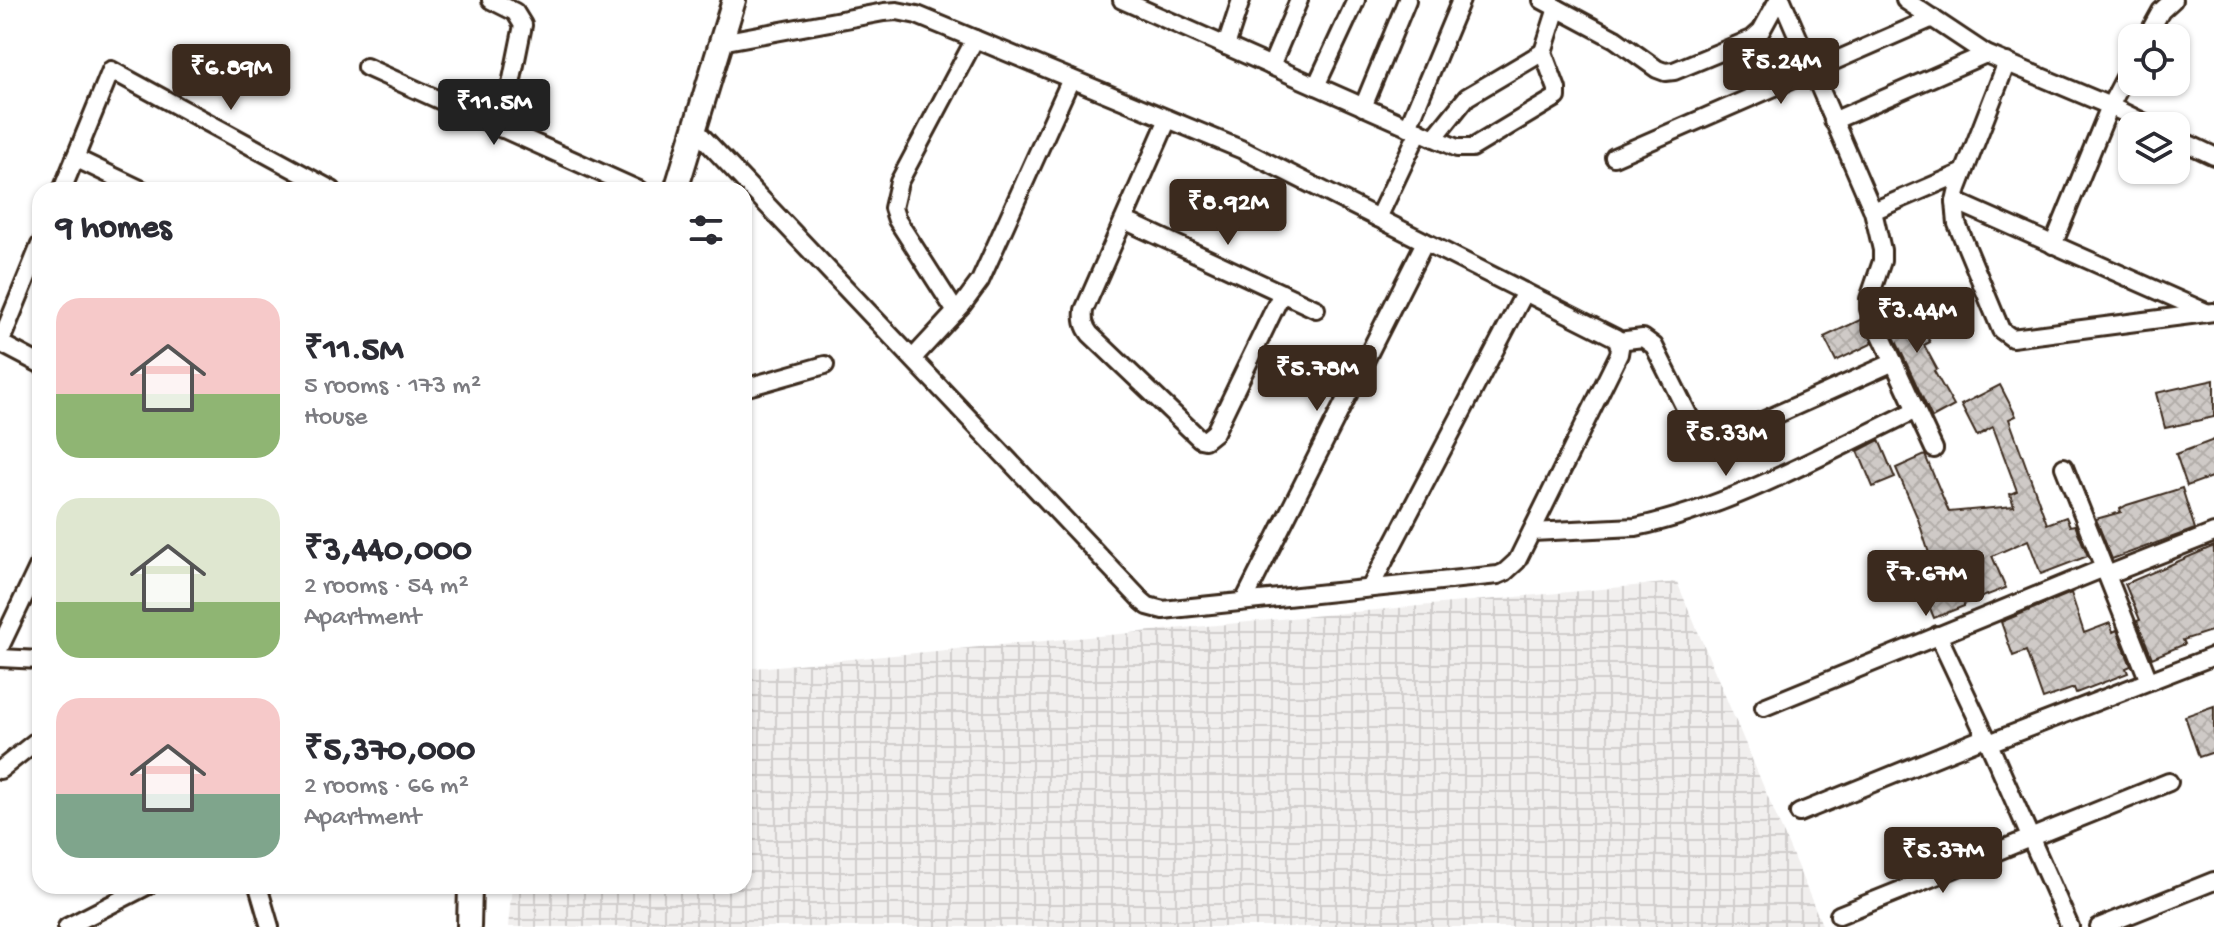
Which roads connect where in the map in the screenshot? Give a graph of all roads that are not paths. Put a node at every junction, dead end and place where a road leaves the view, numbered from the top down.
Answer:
1 (491, 0) edge
2 (1122, 0) edge
3 (1241, 0) edge
4 (1299, 0) edge
5 (1356, 0) edge
6 (1407, 0) edge
7 (1461, 0) edge
8 (1780, 0) edge
9 (1905, 0) edge
10 (2173, 0) edge
11 (729, 2) edge
12 (1549, 4) edge
13 (1933, 18) junction
14 (2154, 24) edge
15 (975, 39) junction
16 (721, 42) junction
17 (1226, 46) junction
18 (1543, 52) junction
19 (1986, 54) junction
20 (2007, 62) junction
21 (1271, 66) junction
22 (366, 67) dead end
23 (1813, 70) junction
24 (1071, 79) junction
25 (1316, 86) junction
26 (2118, 91) edge
27 (2110, 106) junction
28 (1363, 107) junction
29 (2122, 112) edge
30 (1168, 119) junction
31 (1833, 121) junction
32 (502, 129) junction
33 (695, 129) junction
34 (1420, 132) junction
35 (2190, 145) edge
36 (2214, 156) edge
37 (1614, 157) dead end
38 (75, 158) junction
39 (1964, 172) junction
40 (65, 182) edge
41 (125, 182) edge
42 (306, 182) edge
43 (621, 182) edge
44 (678, 182) edge
45 (745, 182) edge
46 (752, 189) edge
47 (1955, 201) junction
48 (1873, 211) junction
49 (1378, 218) junction
50 (1124, 220) junction
51 (1425, 242) junction
52 (2053, 245) junction
53 (32, 267) edge
54 (1525, 292) junction
55 (1282, 293) junction
56 (1316, 309) dead end
57 (956, 312) junction
58 (2211, 313) edge
59 (1618, 341) junction
60 (0, 343) edge
61 (913, 358) junction
62 (32, 360) edge
63 (1894, 362) junction
64 (825, 365) dead end
65 (752, 386) edge
66 (1916, 410) junction
67 (1934, 449) dead end
68 (2064, 467) dead end
69 (1532, 532) junction
70 (2214, 533) edge
71 (2105, 572) junction
72 (32, 580) edge
73 (1370, 588) junction
74 (1244, 601) junction
75 (1938, 635) junction
76 (0, 647) edge
77 (2214, 656) edge
78 (0, 658) edge
79 (32, 660) edge
80 (2149, 681) junction
81 (1764, 707) dead end
82 (1988, 740) junction
83 (32, 744) edge
84 (0, 770) edge
85 (2169, 782) dead end
86 (1799, 813) dead end
87 (2031, 839) junction
88 (2214, 881) edge
89 (131, 894) edge
90 (260, 894) edge
91 (470, 894) edge
92 (1839, 915) dead end
93 (67, 927) edge
94 (270, 927) edge
95 (469, 927) edge
96 (2070, 927) edge
97 (2099, 927) edge

1 - 32 street
2 - 17 street
3 - 17 street
4 - 21 street
5 - 25 street
6 - 28 street
7 - 34 street
8 - 12 street
8 - 23 street
9 - 13 street
10 - 14 street
11 - 16 street
12 - 18 street
13 - 19 street
13 - 23 street
15 - 16 street
15 - 24 street
15 - 57 street
16 - 33 street
17 - 21 street
18 - 34 street
18 - 34 street
19 - 20 street
19 - 31 street
20 - 27 street
20 - 39 street
21 - 25 street
22 - 32 street
23 - 31 street
23 - 37 street
24 - 30 street
24 - 57 street
25 - 28 street
26 - 27 street
27 - 29 street
27 - 52 street
28 - 34 street
30 - 49 street
30 - 50 street
31 - 48 street
32 - 43 street
33 - 44 street
33 - 45 street
34 - 49 street
35 - 36 street
38 - 40 street
38 - 41 street
38 - 42 street
39 - 47 street
39 - 48 street
46 - 61 street
47 - 52 street
47 - 58 street
48 - 63 street
49 - 51 street
50 - 55 street
50 - 55 street
51 - 54 street
51 - 74 street
52 - 58 street
53 - 60 street
54 - 59 street
54 - 73 street
55 - 56 street
57 - 61 street
59 - 63 street
59 - 69 street
60 - 62 street
61 - 74 street
63 - 66 street
64 - 65 street
66 - 67 street
66 - 69 street
68 - 71 street
69 - 73 street
70 - 71 street
71 - 75 street
71 - 80 street
72 - 76 street
73 - 74 street
75 - 81 street
75 - 82 street
77 - 80 street
78 - 79 street
80 - 82 street
82 - 86 street
82 - 87 street
83 - 84 street
85 - 87 street
87 - 92 street
87 - 96 street
88 - 97 street
89 - 93 street
90 - 94 street
91 - 95 street

